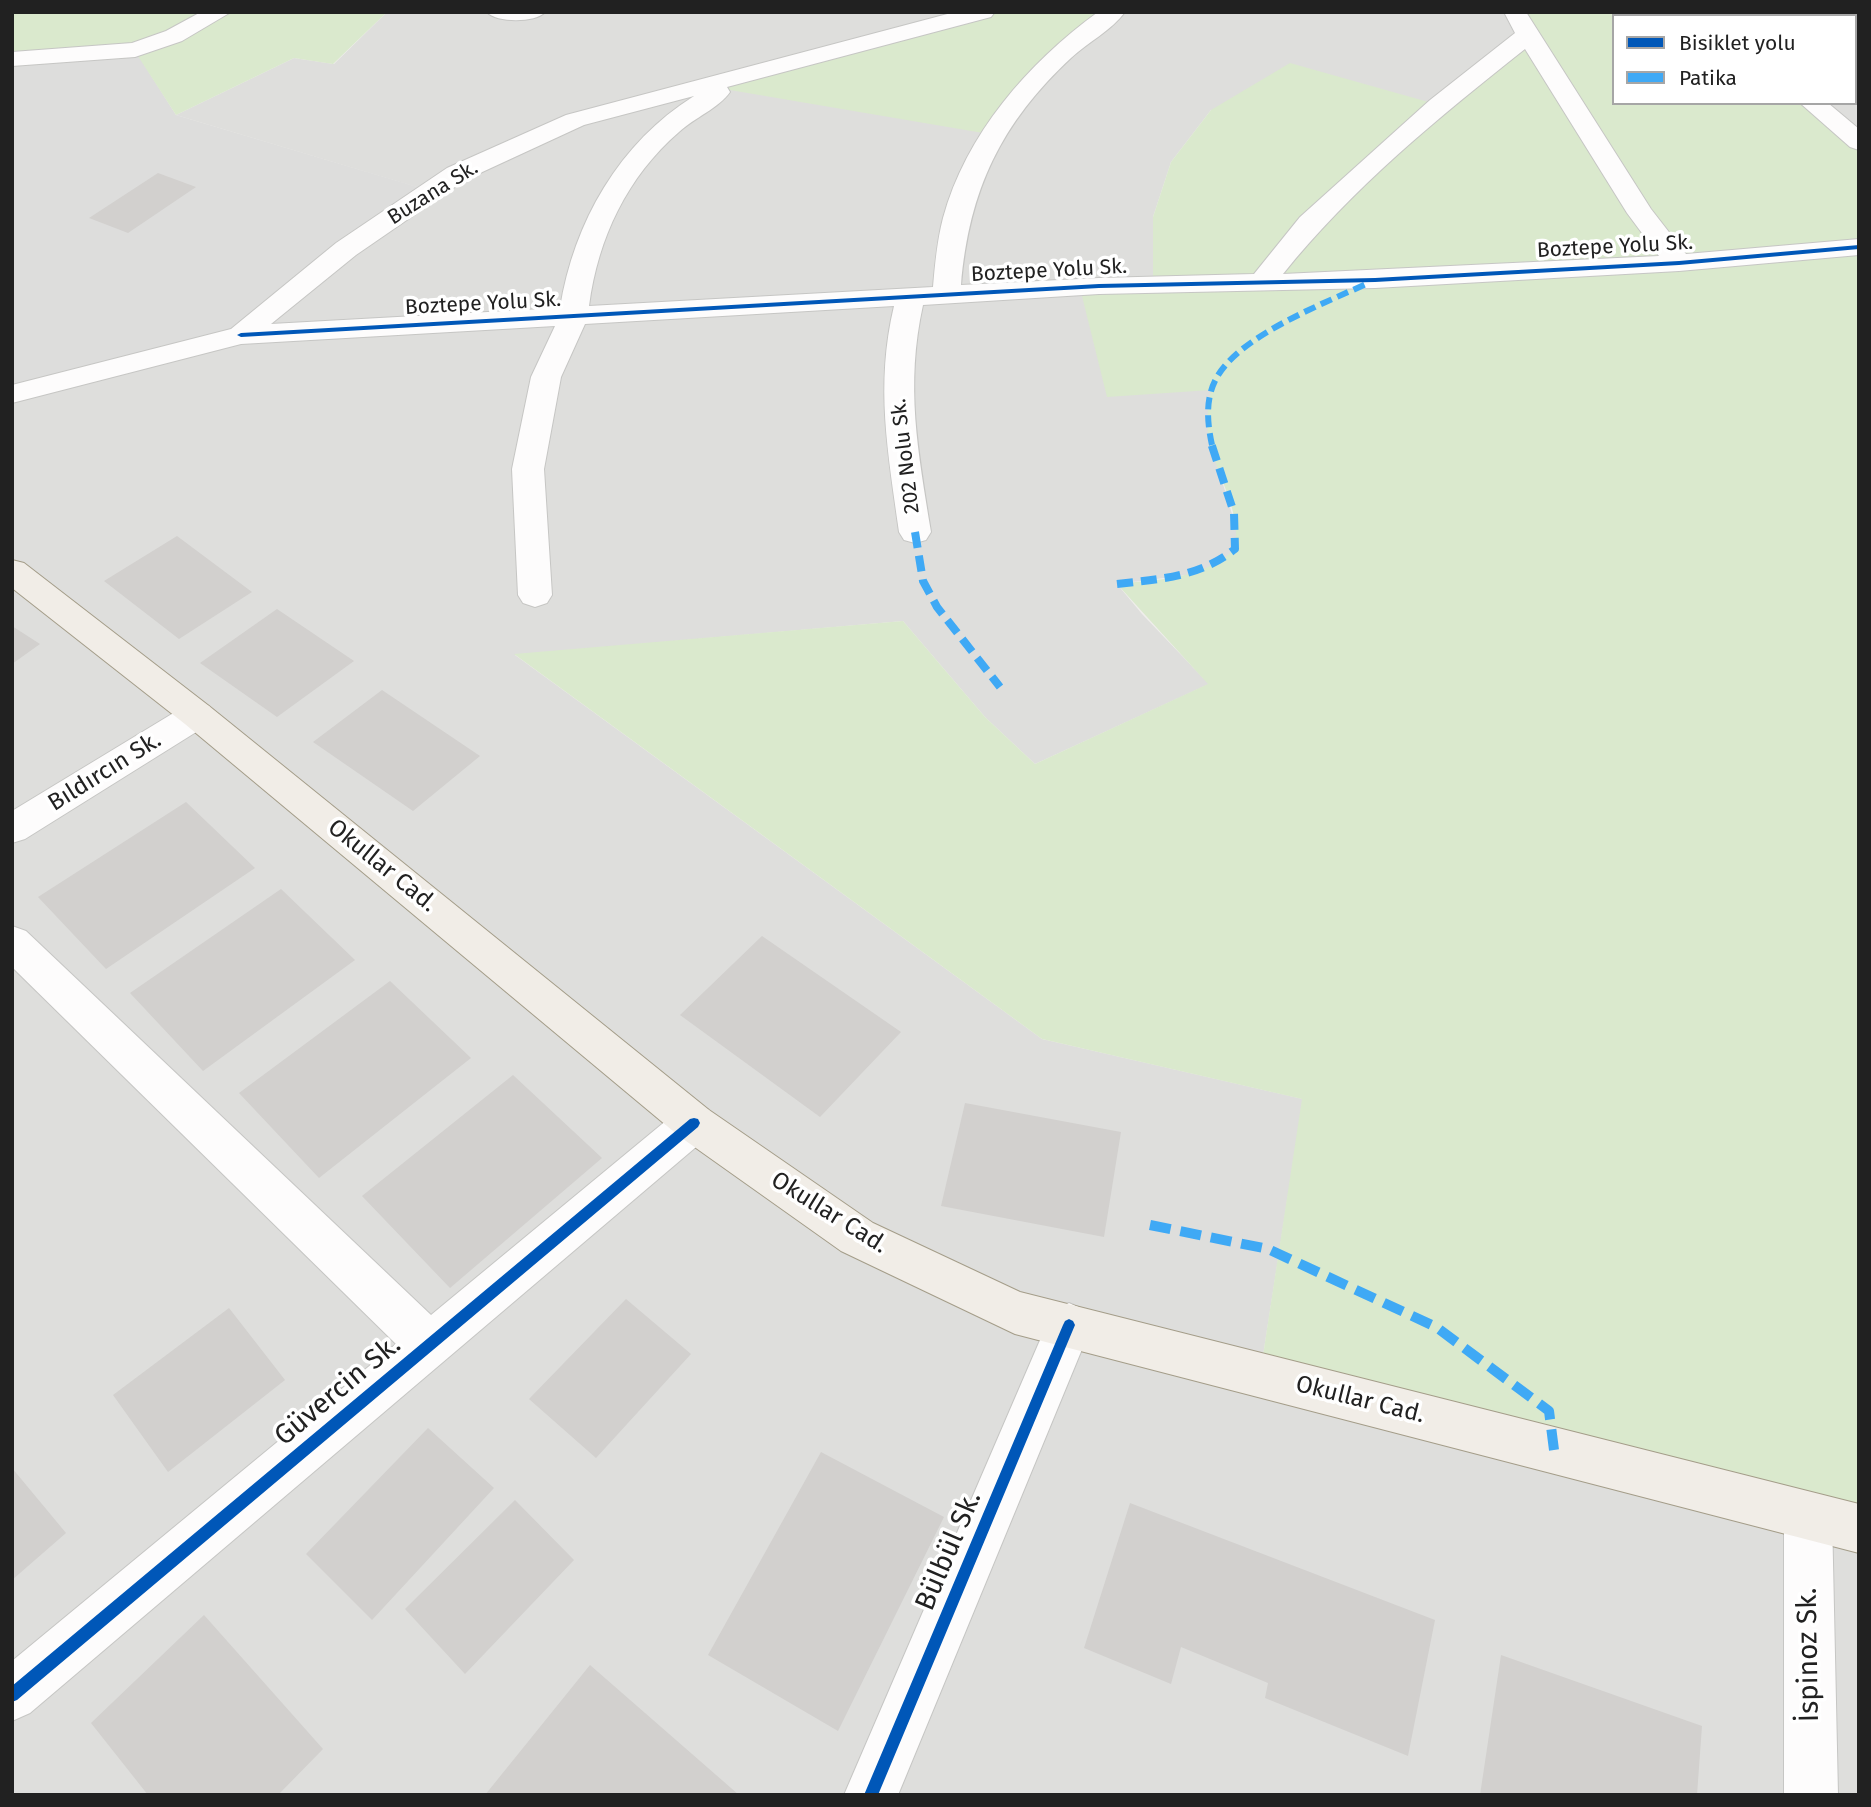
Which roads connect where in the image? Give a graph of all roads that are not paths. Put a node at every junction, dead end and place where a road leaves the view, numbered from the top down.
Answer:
1 (219, 12) edge
2 (499, 12) edge
3 (533, 12) edge
4 (983, 12) edge
5 (1113, 12) edge
6 (1514, 12) edge
7 (855, 21) dead end
8 (1527, 35) junction
9 (819, 54) junction
10 (12, 59) edge
11 (749, 73) junction
12 (1814, 105) edge
13 (1859, 142) edge
14 (1859, 247) edge
15 (1679, 263) junction
16 (1262, 282) junction
17 (946, 296) junction
18 (911, 298) junction
19 (573, 318) junction
20 (241, 335) junction
21 (12, 394) edge
22 (915, 532) dead end
23 (12, 571) edge
24 (535, 595) dead end
25 (197, 715) junction
26 (12, 829) edge
27 (12, 942) edge
28 (694, 1123) junction
29 (1069, 1325) junction
30 (429, 1345) junction
31 (1808, 1516) junction
32 (1859, 1529) edge
33 (12, 1695) edge
34 (871, 1795) edge
35 (1811, 1795) edge

1 - 10 street
2 - 3 street
4 - 9 street
5 - 17 street
6 - 8 street
7 - 9 street, Buzana Sk.
8 - 15 street
8 - 16 street
9 - 11 street, Buzana Sk.
11 - 19 street
11 - 20 street, Buzana Sk.
12 - 13 street
14 - 15 street, Boztepe Yolu Sk.
15 - 16 street, Boztepe Yolu Sk.
16 - 17 street, Boztepe Yolu Sk.
17 - 18 street, Boztepe Yolu Sk.
18 - 19 street, Boztepe Yolu Sk.
18 - 22 street, 202 Nolu Sk.
19 - 20 street, Boztepe Yolu Sk.
19 - 24 street
20 - 21 street, Buzana Sk.
23 - 25 main road, Okullar Cad.
25 - 26 street, Bıldırcın Sk.
25 - 28 main road, Okullar Cad.
27 - 30 street
28 - 29 main road, Okullar Cad.
28 - 30 street, Güvercin Sk.
29 - 31 main road, Okullar Cad.
29 - 34 street, Bülbül Sk.
30 - 33 street, Güvercin Sk.
31 - 32 main road, Okullar Cad.
31 - 35 street, İspinoz Sk.

